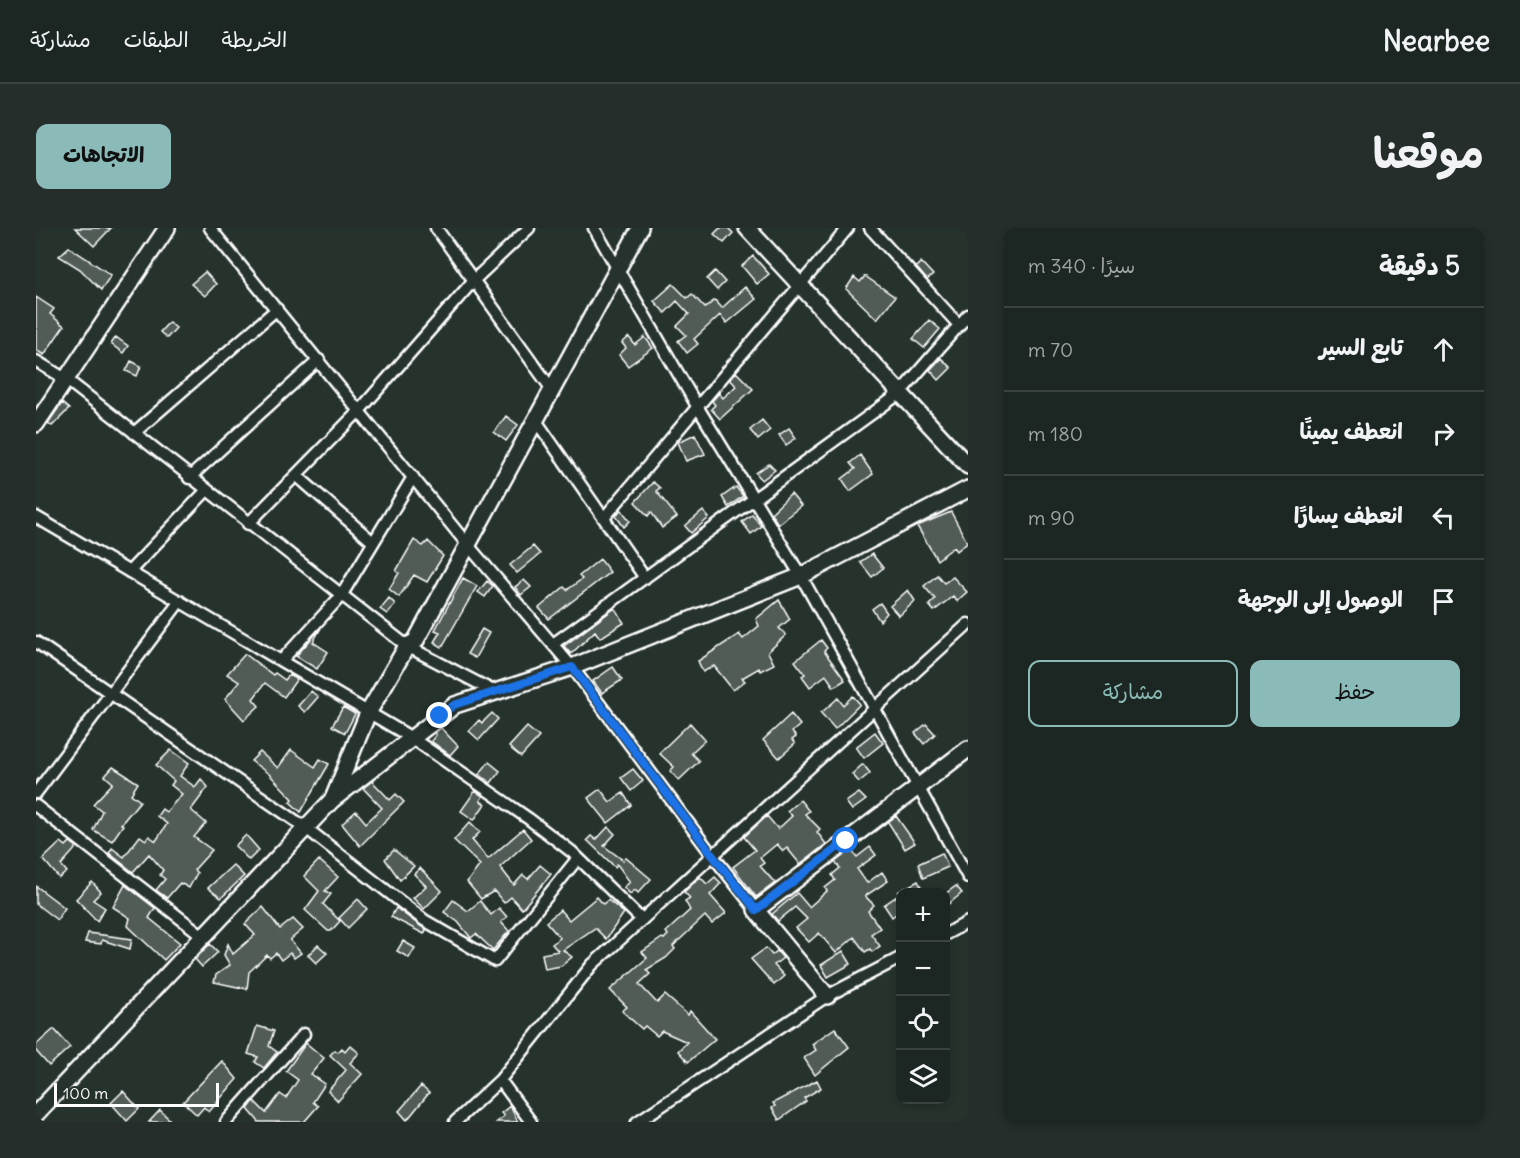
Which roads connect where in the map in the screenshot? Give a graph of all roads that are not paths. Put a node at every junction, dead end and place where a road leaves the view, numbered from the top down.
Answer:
1 (167, 228) edge
2 (210, 228) edge
3 (436, 228) edge
4 (529, 228) edge
5 (594, 228) edge
6 (640, 228) edge
7 (747, 228) edge
8 (848, 228) edge
9 (870, 228) edge
10 (618, 270) junction
11 (474, 280) junction
12 (800, 285) junction
13 (277, 309) junction
14 (968, 315) edge
15 (958, 325) junction
16 (319, 360) junction
17 (36, 361) edge
18 (67, 380) junction
19 (553, 391) junction
20 (898, 394) junction
21 (697, 406) junction
22 (360, 410) junction
23 (537, 422) junction
24 (36, 424) edge
25 (134, 433) junction
26 (968, 466) edge
27 (296, 475) junction
28 (413, 477) junction
29 (189, 478) junction
30 (968, 489) edge
31 (206, 491) junction
32 (754, 500) junction
33 (36, 517) edge
34 (604, 518) junction
35 (248, 524) junction
36 (374, 542) junction
37 (467, 544) junction
38 (129, 572) junction
39 (801, 576) junction
40 (645, 578) junction
41 (341, 596) junction
42 (180, 601) junction
43 (968, 624) edge
44 (36, 642) edge
45 (553, 644) junction
46 (406, 646) junction
47 (281, 660) junction
48 (572, 667) junction
49 (495, 692) junction
50 (111, 694) junction
51 (875, 710) junction
52 (368, 713) junction
53 (411, 738) junction
54 (968, 749) edge
55 (917, 786) junction
56 (36, 793) edge
57 (332, 800) junction
58 (36, 806) edge
59 (306, 828) junction
60 (713, 856) junction
61 (578, 858) junction
62 (968, 877) edge
63 (756, 910) junction
64 (642, 920) junction
65 (968, 922) edge
66 (950, 931) edge
67 (202, 936) junction
68 (896, 960) edge
69 (827, 996) junction
70 (304, 1034) dead end
71 (500, 1080) junction
72 (36, 1114) edge
73 (226, 1122) edge
74 (455, 1122) edge
75 (531, 1122) edge
76 (637, 1122) edge

1 - 18 street
2 - 13 street
3 - 11 street
4 - 11 street
5 - 10 street
6 - 10 street
7 - 12 street
8 - 12 street
9 - 15 street
10 - 19 street
10 - 21 street
11 - 19 street
11 - 22 street
12 - 20 street
12 - 21 street
13 - 16 street
13 - 25 street
14 - 15 street
15 - 20 street
16 - 22 street
16 - 29 street
17 - 18 street
18 - 24 street
18 - 25 street
19 - 23 street
20 - 26 street
20 - 32 street
21 - 32 street
21 - 34 street
22 - 27 street
22 - 28 street
23 - 34 street
23 - 37 street
25 - 29 street
27 - 35 street
27 - 36 street
28 - 36 street
28 - 37 street
29 - 31 street
30 - 39 street
31 - 35 street
31 - 38 street
32 - 39 street
32 - 40 street
33 - 38 street
34 - 40 street
35 - 41 street
36 - 41 street
37 - 45 street
37 - 46 street
38 - 42 street
39 - 48 street
39 - 51 street
40 - 45 street
41 - 46 street
41 - 47 street
42 - 47 street
42 - 50 street
43 - 51 street
44 - 50 street
45 - 48 street
46 - 49 street
46 - 52 street
47 - 52 street
48 - 49 street
48 - 60 street
49 - 53 street
50 - 56 street
50 - 59 street
51 - 55 street
51 - 60 street
52 - 53 street
52 - 57 street
53 - 57 street
53 - 61 street
54 - 55 street
55 - 62 street
55 - 63 street
57 - 59 street
58 - 67 street
59 - 61 street
59 - 67 street
60 - 63 street
60 - 64 street
61 - 64 street
63 - 69 street
64 - 71 street
65 - 66 street
67 - 72 street
68 - 69 street
69 - 76 street
70 - 73 street
71 - 74 street
71 - 75 street

